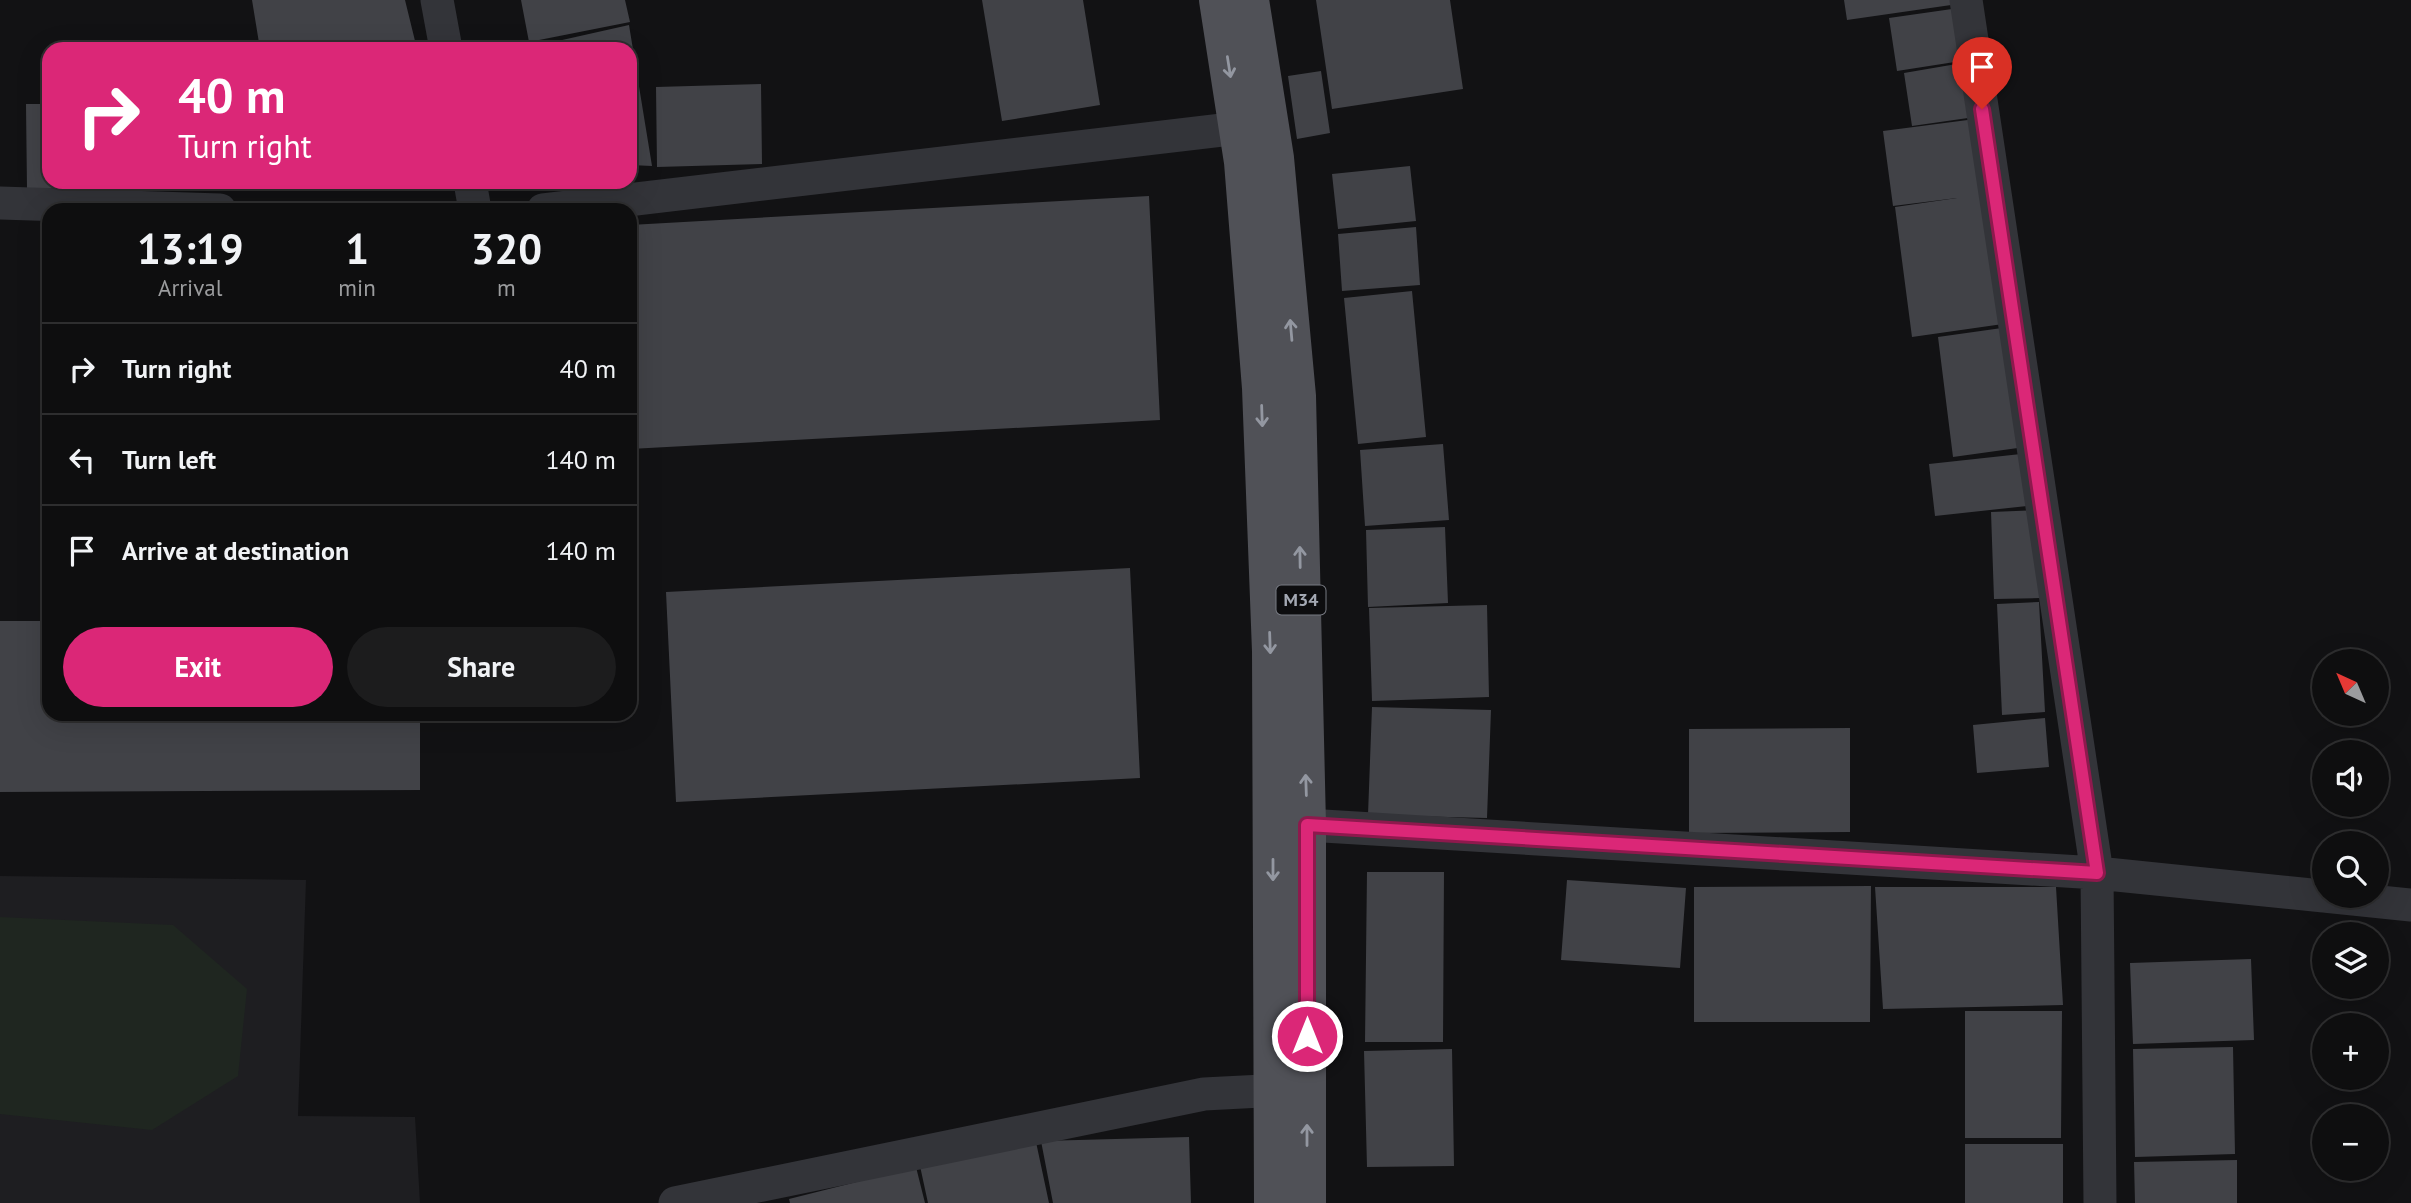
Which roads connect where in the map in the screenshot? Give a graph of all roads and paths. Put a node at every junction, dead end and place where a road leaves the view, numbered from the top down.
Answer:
1 (437, 0) edge
2 (1218, 0) edge
3 (1250, 0) edge
4 (1966, 0) edge
5 (445, 42) edge
6 (1239, 128) junction
7 (0, 203) edge
8 (602, 203) edge
9 (42, 204) edge
10 (1307, 825) junction
11 (2097, 873) junction
12 (2411, 905) edge
13 (1290, 1090) junction
14 (675, 1203) edge
15 (1273, 1203) edge
16 (1307, 1203) edge
17 (2099, 1203) edge

1 - 5 street
2 -> 6 main road, M34
10 -> 3 main road, M34
4 - 11 street
6 - 8 street
6 -> 13 main road, M34
7 - 9 street
10 - 11 street
10 - 13 main road, M34
11 - 12 street
11 - 17 street
13 - 14 street
13 - 15 main road, M34
16 -> 13 main road, M34

